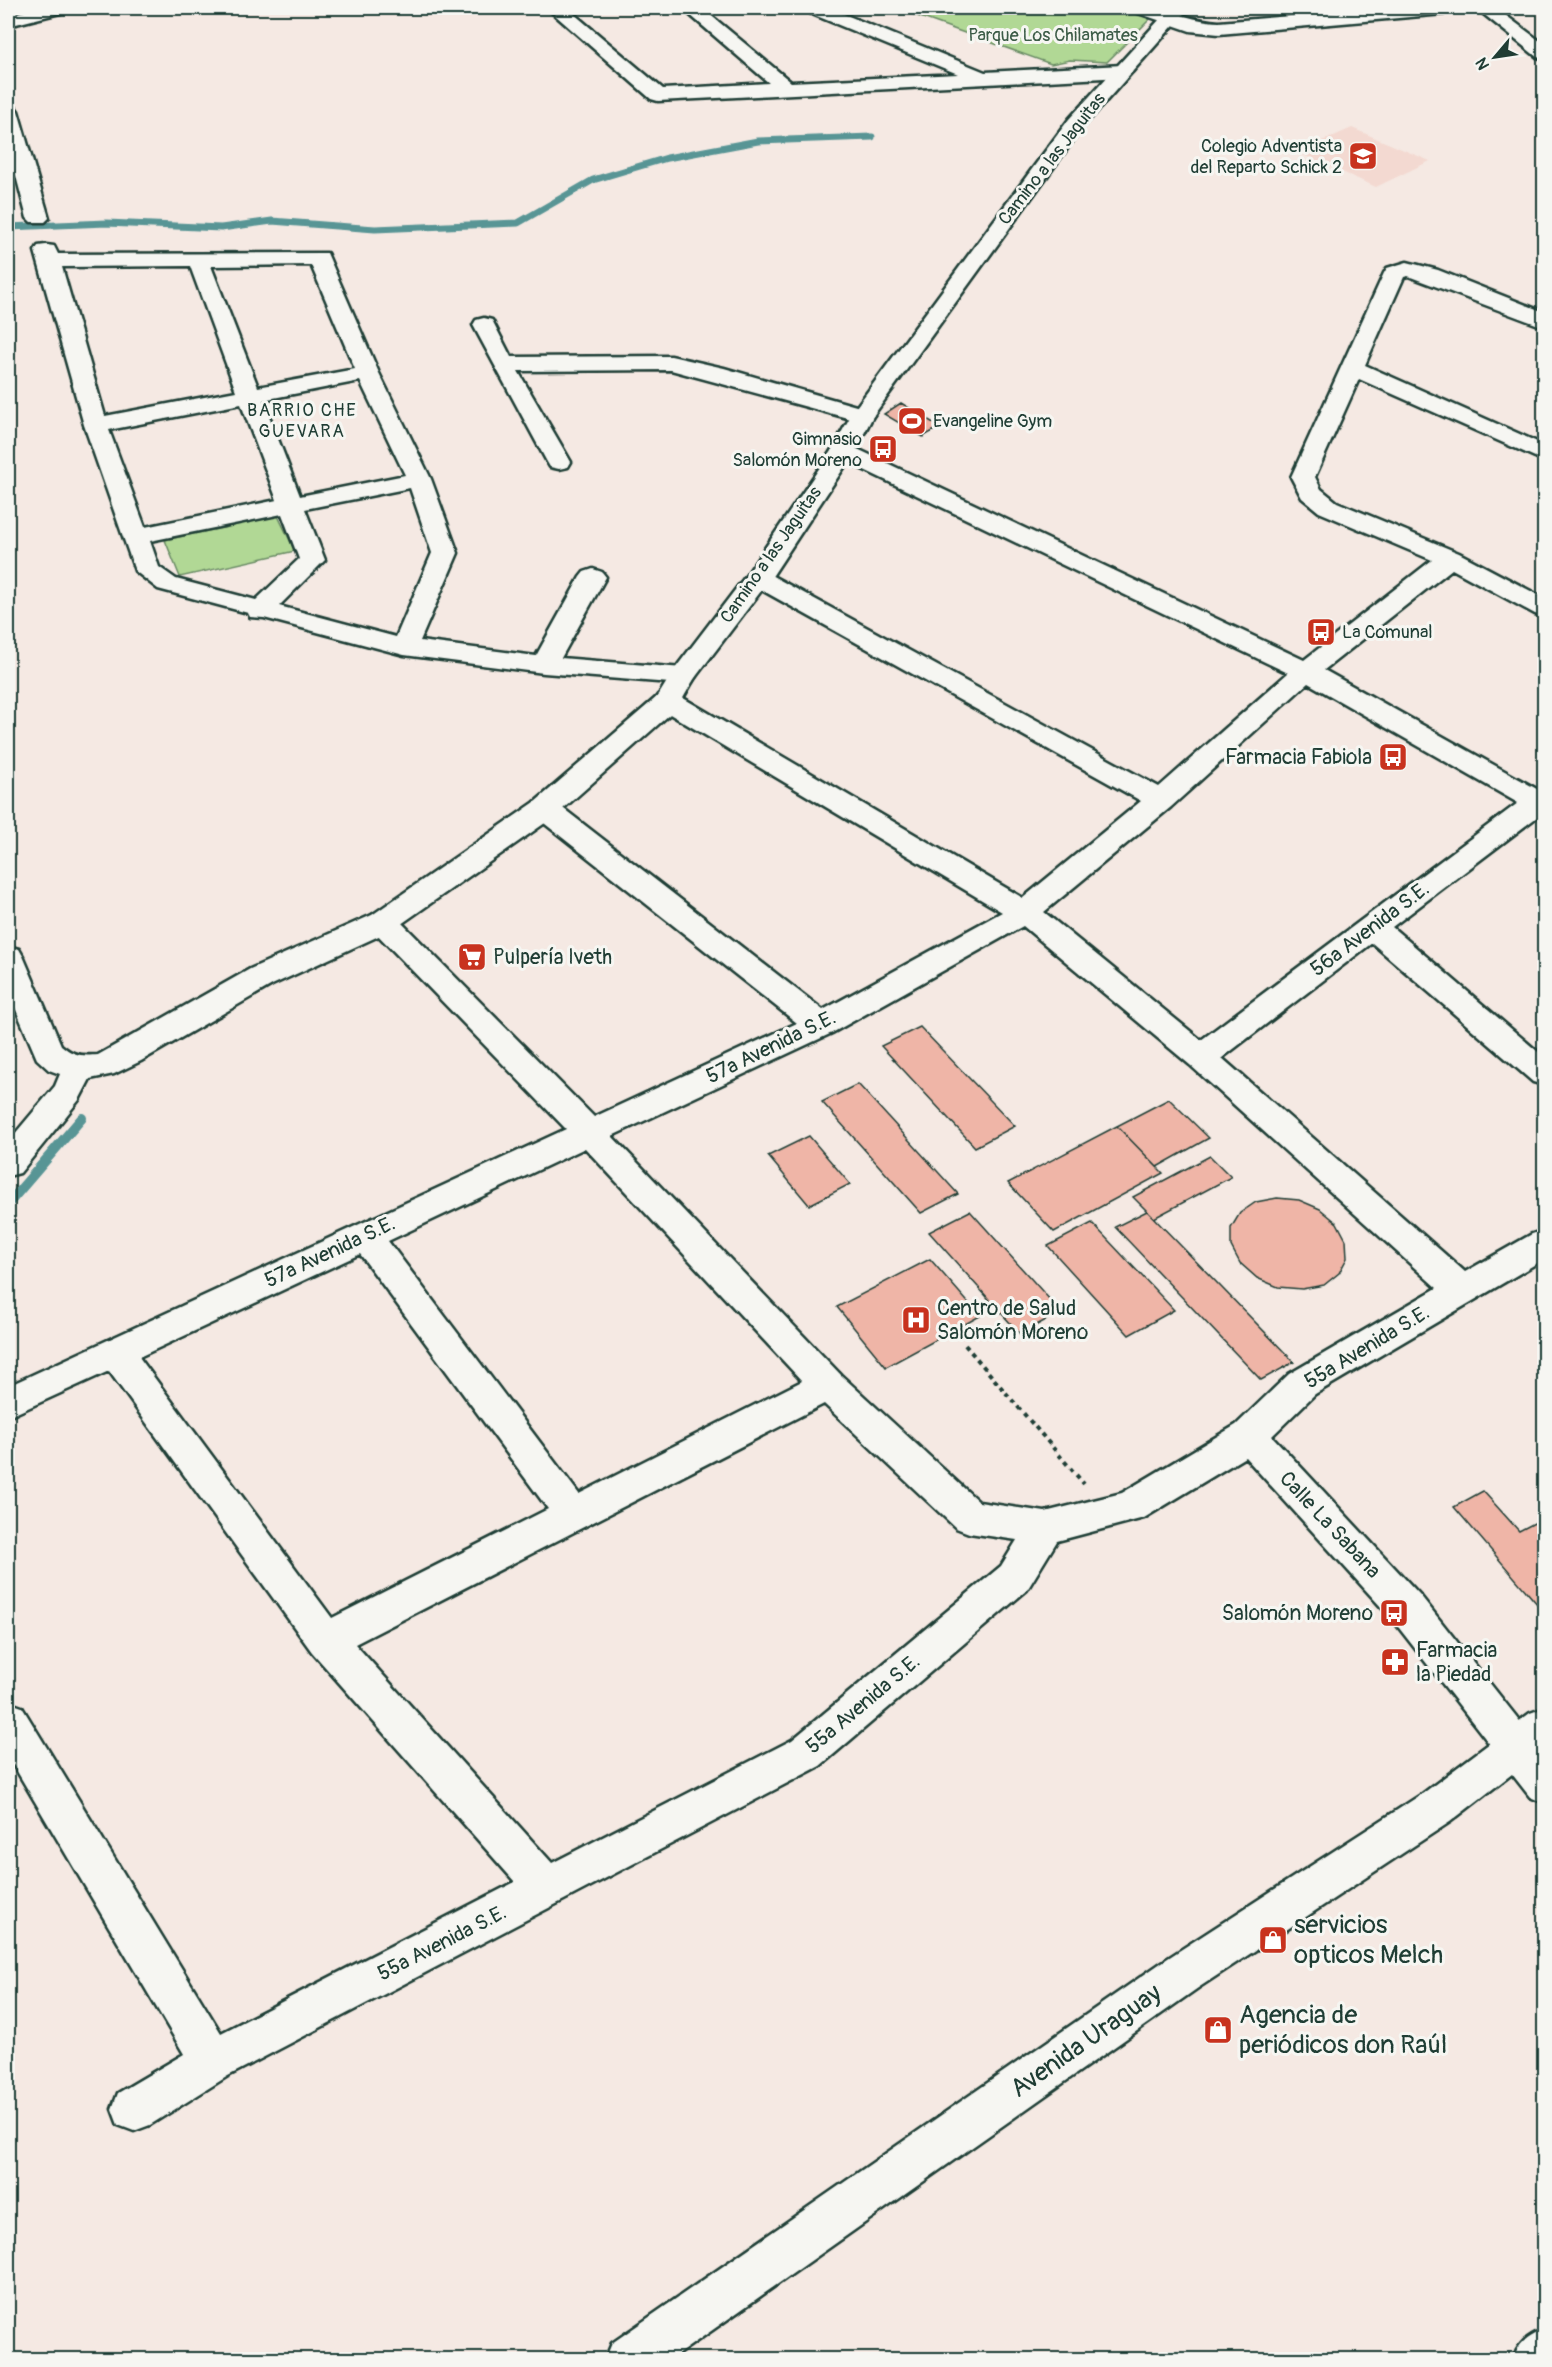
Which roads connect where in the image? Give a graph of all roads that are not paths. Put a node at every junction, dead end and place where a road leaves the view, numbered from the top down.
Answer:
1 (57, 8) edge
2 (556, 8) edge
3 (691, 8) edge
4 (813, 8) edge
5 (1142, 8) edge
6 (1444, 8) edge
7 (1485, 8) edge
8 (1175, 13) edge
9 (8, 21) edge
10 (1545, 53) edge
11 (1123, 71) junction
12 (985, 78) junction
13 (787, 89) junction
14 (8, 111) edge
15 (38, 218) dead end
16 (198, 259) junction
17 (1541, 316) edge
18 (484, 325) dead end
19 (503, 364) junction
20 (1351, 367) junction
21 (368, 373) junction
22 (251, 395) junction
23 (862, 415) junction
24 (96, 425) junction
25 (843, 451) junction
26 (1545, 454) edge
27 (560, 462) dead end
28 (419, 479) junction
29 (292, 505) junction
30 (135, 536) junction
31 (1450, 558) junction
32 (593, 577) dead end
33 (758, 578) junction
34 (1545, 608) edge
35 (259, 610) junction
36 (404, 647) junction
37 (544, 665) junction
38 (1305, 671) junction
39 (675, 688) junction
40 (1161, 800) junction
41 (1542, 803) edge
42 (545, 809) junction
43 (1025, 912) junction
44 (383, 922) junction
45 (1373, 927) junction
46 (8, 956) edge
47 (14, 989) edge
48 (821, 1025) junction
49 (1201, 1057) junction
50 (79, 1068) junction
51 (1545, 1074) edge
52 (589, 1132) junction
53 (8, 1164) edge
54 (365, 1235) junction
55 (1545, 1243) edge
56 (1462, 1290) junction
57 (114, 1351) junction
58 (828, 1385) junction
59 (8, 1402) edge
60 (1249, 1436) junction
61 (573, 1515) junction
62 (1045, 1528) junction
63 (326, 1640) junction
64 (8, 1720) edge
65 (1530, 1737) edge
66 (1545, 1784) edge
67 (548, 1888) junction
68 (213, 2061) junction
69 (134, 2109) dead end
70 (1545, 2353) edge
71 (629, 2360) edge
72 (1536, 2360) edge

1 - 9 street
2 - 13 street
3 - 13 street
4 - 12 street
5 - 8 street
6 - 8 street
7 - 10 street
8 - 11 street, Camino a las Jaguitas
11 - 12 street
11 - 23 street, Camino a las Jaguitas
12 - 13 street
14 - 15 street
16 - 21 street
16 - 22 street
16 - 24 street
17 - 20 street
18 - 19 street
19 - 23 street
19 - 27 street
20 - 26 street
20 - 31 street
21 - 22 street
21 - 28 street
22 - 24 street
22 - 29 street
23 - 25 street, Camino a las Jaguitas
24 - 30 street
25 - 33 street, Camino a las Jaguitas
25 - 38 street
28 - 29 street
28 - 36 street
29 - 30 street
29 - 35 street
30 - 35 street
31 - 34 street
31 - 38 street, 57a Avenida S.E.
32 - 37 street
33 - 39 street, Camino a las Jaguitas
33 - 40 street
35 - 36 street
36 - 37 street
37 - 39 street
38 - 40 street, 57a Avenida S.E.
38 - 41 street
39 - 42 street, Camino a las Jaguitas
39 - 43 street
40 - 43 street, 57a Avenida S.E.
41 - 45 street, 56a Avenida S.E.
42 - 44 street, Camino a las Jaguitas
42 - 48 street
43 - 48 street, 57a Avenida S.E.
43 - 49 street
44 - 50 street, Camino a las Jaguitas
44 - 52 street
45 - 49 street, 56a Avenida S.E.
45 - 51 street
46 - 47 street
47 - 50 street
48 - 52 street, 57a Avenida S.E.
49 - 56 street
50 - 53 street
52 - 54 street, 57a Avenida S.E.
52 - 58 street
54 - 57 street, 57a Avenida S.E.
54 - 61 street
55 - 56 street, 55a Avenida S.E.
56 - 60 street, 55a Avenida S.E.
57 - 59 street, 57a Avenida S.E.
57 - 63 street
58 - 61 street
58 - 62 street
60 - 62 street, 55a Avenida S.E.
60 - 65 street, Calle La Sabana
61 - 63 street
62 - 67 street, 55a Avenida S.E.
63 - 67 street
64 - 68 street
65 - 66 street, Calle La Sabana
65 - 71 street, Avenida Uraguay
67 - 68 street, 55a Avenida S.E.
68 - 69 street, 55a Avenida S.E.
70 - 72 street

